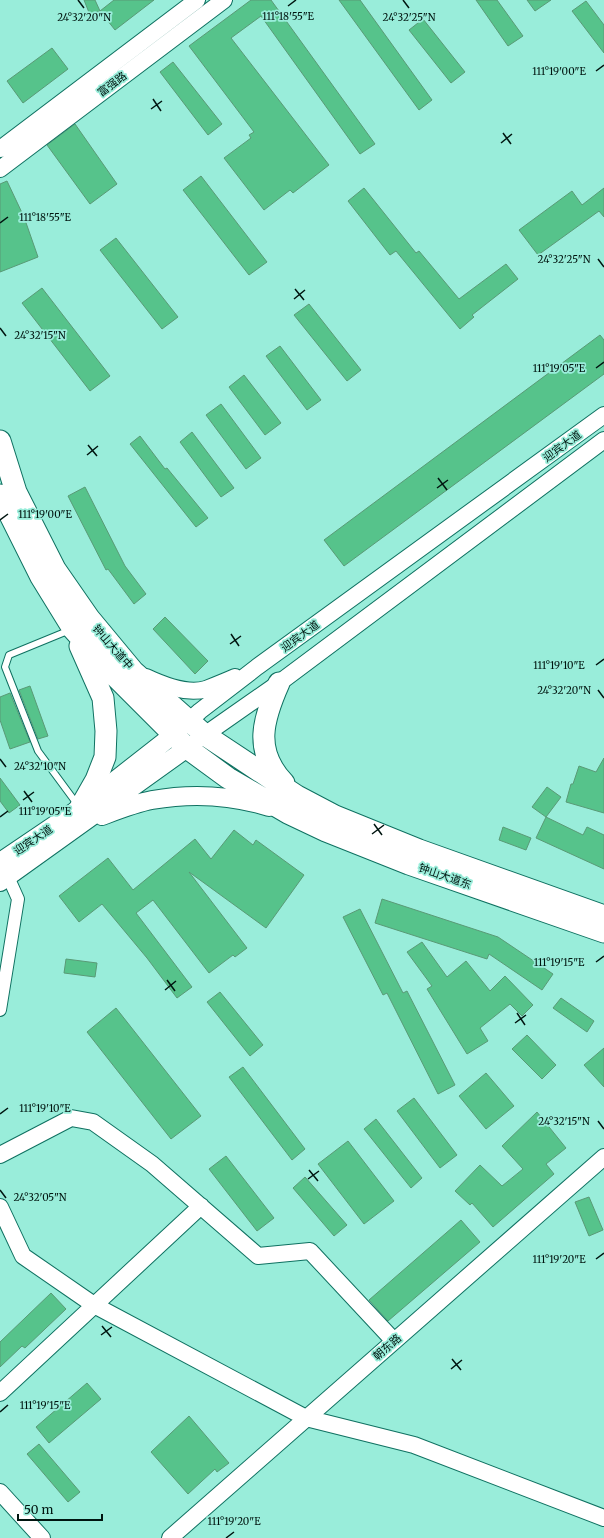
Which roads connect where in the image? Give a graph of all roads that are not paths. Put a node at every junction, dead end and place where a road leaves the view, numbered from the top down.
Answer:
1 (197, 0) edge
2 (224, 0) edge
3 (0, 149) edge
4 (0, 169) edge
5 (604, 415) edge
6 (604, 440) edge
7 (0, 441) edge
8 (0, 495) edge
9 (73, 629) junction
10 (257, 668) junction
11 (134, 671) junction
12 (279, 683) junction
13 (189, 720) junction
14 (205, 735) junction
15 (180, 742) junction
16 (292, 805) junction
17 (84, 814) junction
18 (2, 870) edge
19 (604, 916) edge
20 (604, 932) edge
21 (0, 1010) edge
22 (0, 1155) edge
23 (604, 1157) edge
24 (201, 1206) junction
25 (0, 1207) edge
26 (94, 1305) junction
27 (394, 1341) junction
28 (0, 1393) edge
29 (306, 1418) junction
30 (0, 1492) edge
31 (604, 1518) edge
32 (42, 1538) edge
33 (170, 1538) edge

1 - 3 street, 富强路
2 - 4 street, 富强路
5 - 10 street, 迎宾大道
6 - 12 street, 迎宾大道
7 - 11 highway, 钟山大道中
8 - 9 highway, 钟山大道中
9 - 15 highway, 钟山大道中
9 - 17 highway
9 - 17 lane
10 - 11 street
10 - 13 street, 迎宾大道
11 - 13 highway, 钟山大道中
12 - 14 street, 迎宾大道
12 - 16 highway
13 - 14 highway, 钟山大道中
13 - 15 street, 迎宾大道
14 - 15 street, 迎宾大道
14 - 16 highway, 钟山大道中
15 - 16 highway, 钟山大道中
15 - 17 main road, 迎宾大道
16 - 17 main road
16 - 19 highway, 钟山大道东
16 - 20 highway, 钟山大道东
17 - 18 main road, 迎宾大道
18 - 21 street
22 - 24 street
23 - 27 street, 朝东路
24 - 26 street
24 - 27 street
25 - 26 street
26 - 28 street
26 - 29 street
27 - 29 street, 朝东路
29 - 31 street
29 - 33 street, 朝东路
30 - 32 street

